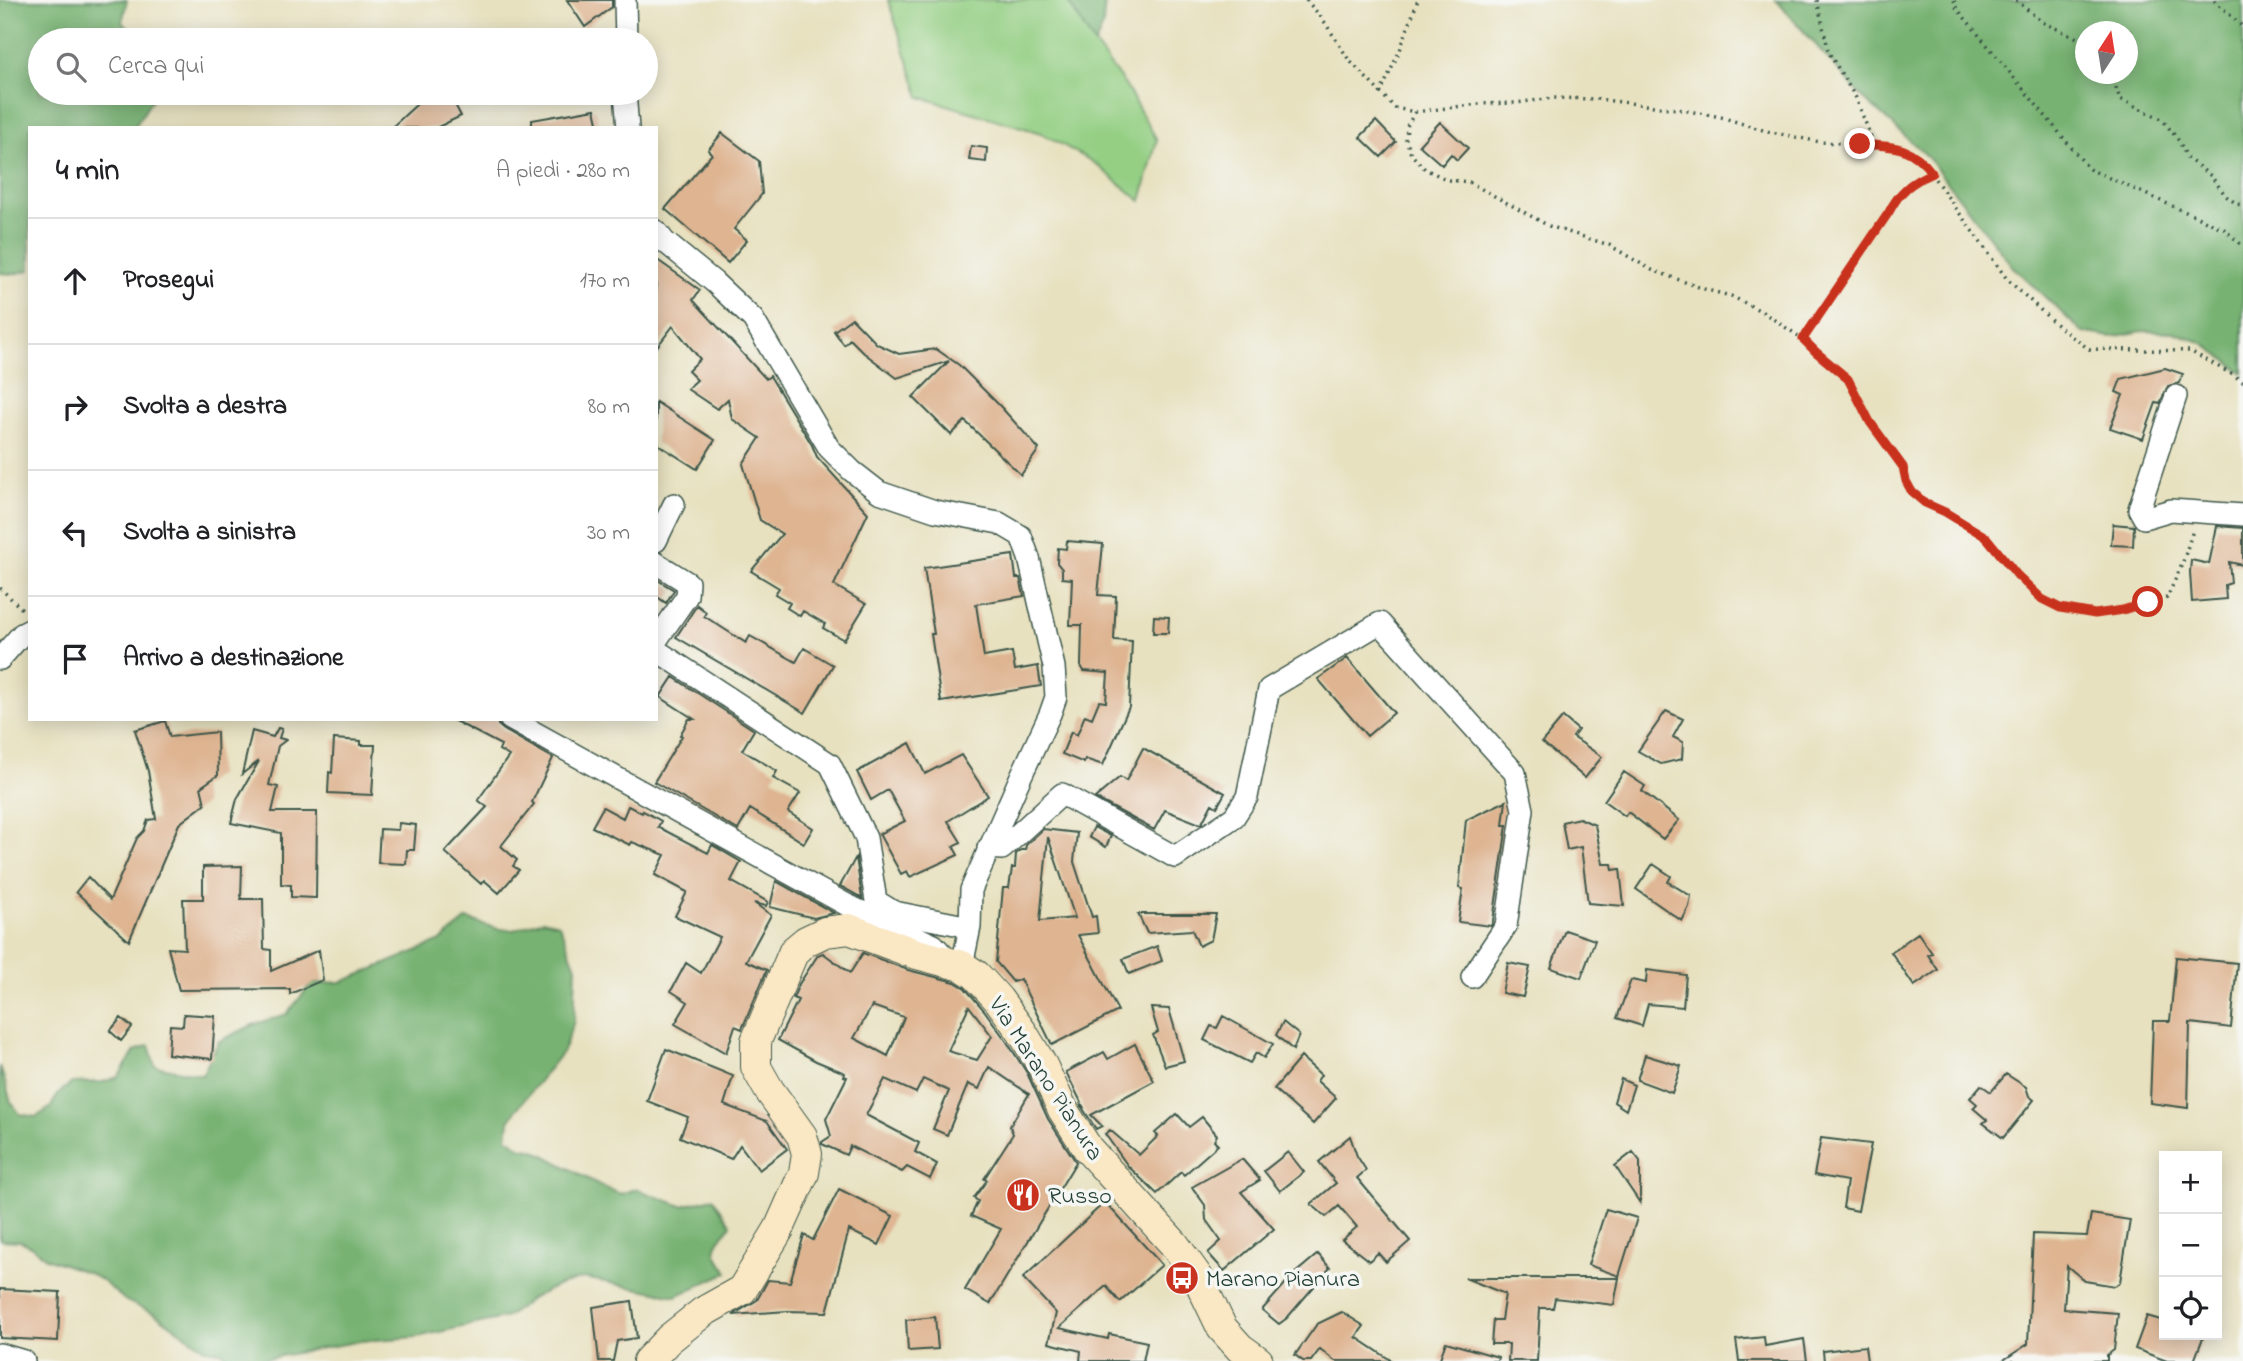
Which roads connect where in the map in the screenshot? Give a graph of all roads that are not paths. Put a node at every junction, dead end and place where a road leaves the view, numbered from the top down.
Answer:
1 (625, 0) edge
2 (626, 28) edge
3 (626, 105) edge
4 (628, 126) edge
5 (658, 233) edge
6 (2176, 396) dead end
7 (674, 504) dead end
8 (2243, 515) edge
9 (658, 537) edge
10 (658, 564) edge
11 (28, 631) edge
12 (658, 637) edge
13 (658, 651) edge
14 (0, 659) edge
15 (514, 721) edge
16 (988, 848) junction
17 (970, 927) junction
18 (955, 963) junction
19 (1472, 977) dead end
20 (0, 1354) edge
21 (24, 1361) edge
22 (648, 1361) edge
23 (1258, 1361) edge

1 - 2 street
3 - 4 street
5 - 16 street
6 - 8 street
7 - 9 street
10 - 12 street
11 - 14 street
13 - 17 street
15 - 18 street
16 - 17 street
16 - 19 street
17 - 18 street
18 - 22 street, Via Marano Pianura
18 - 23 street, Via Marano Pianura
20 - 21 street

